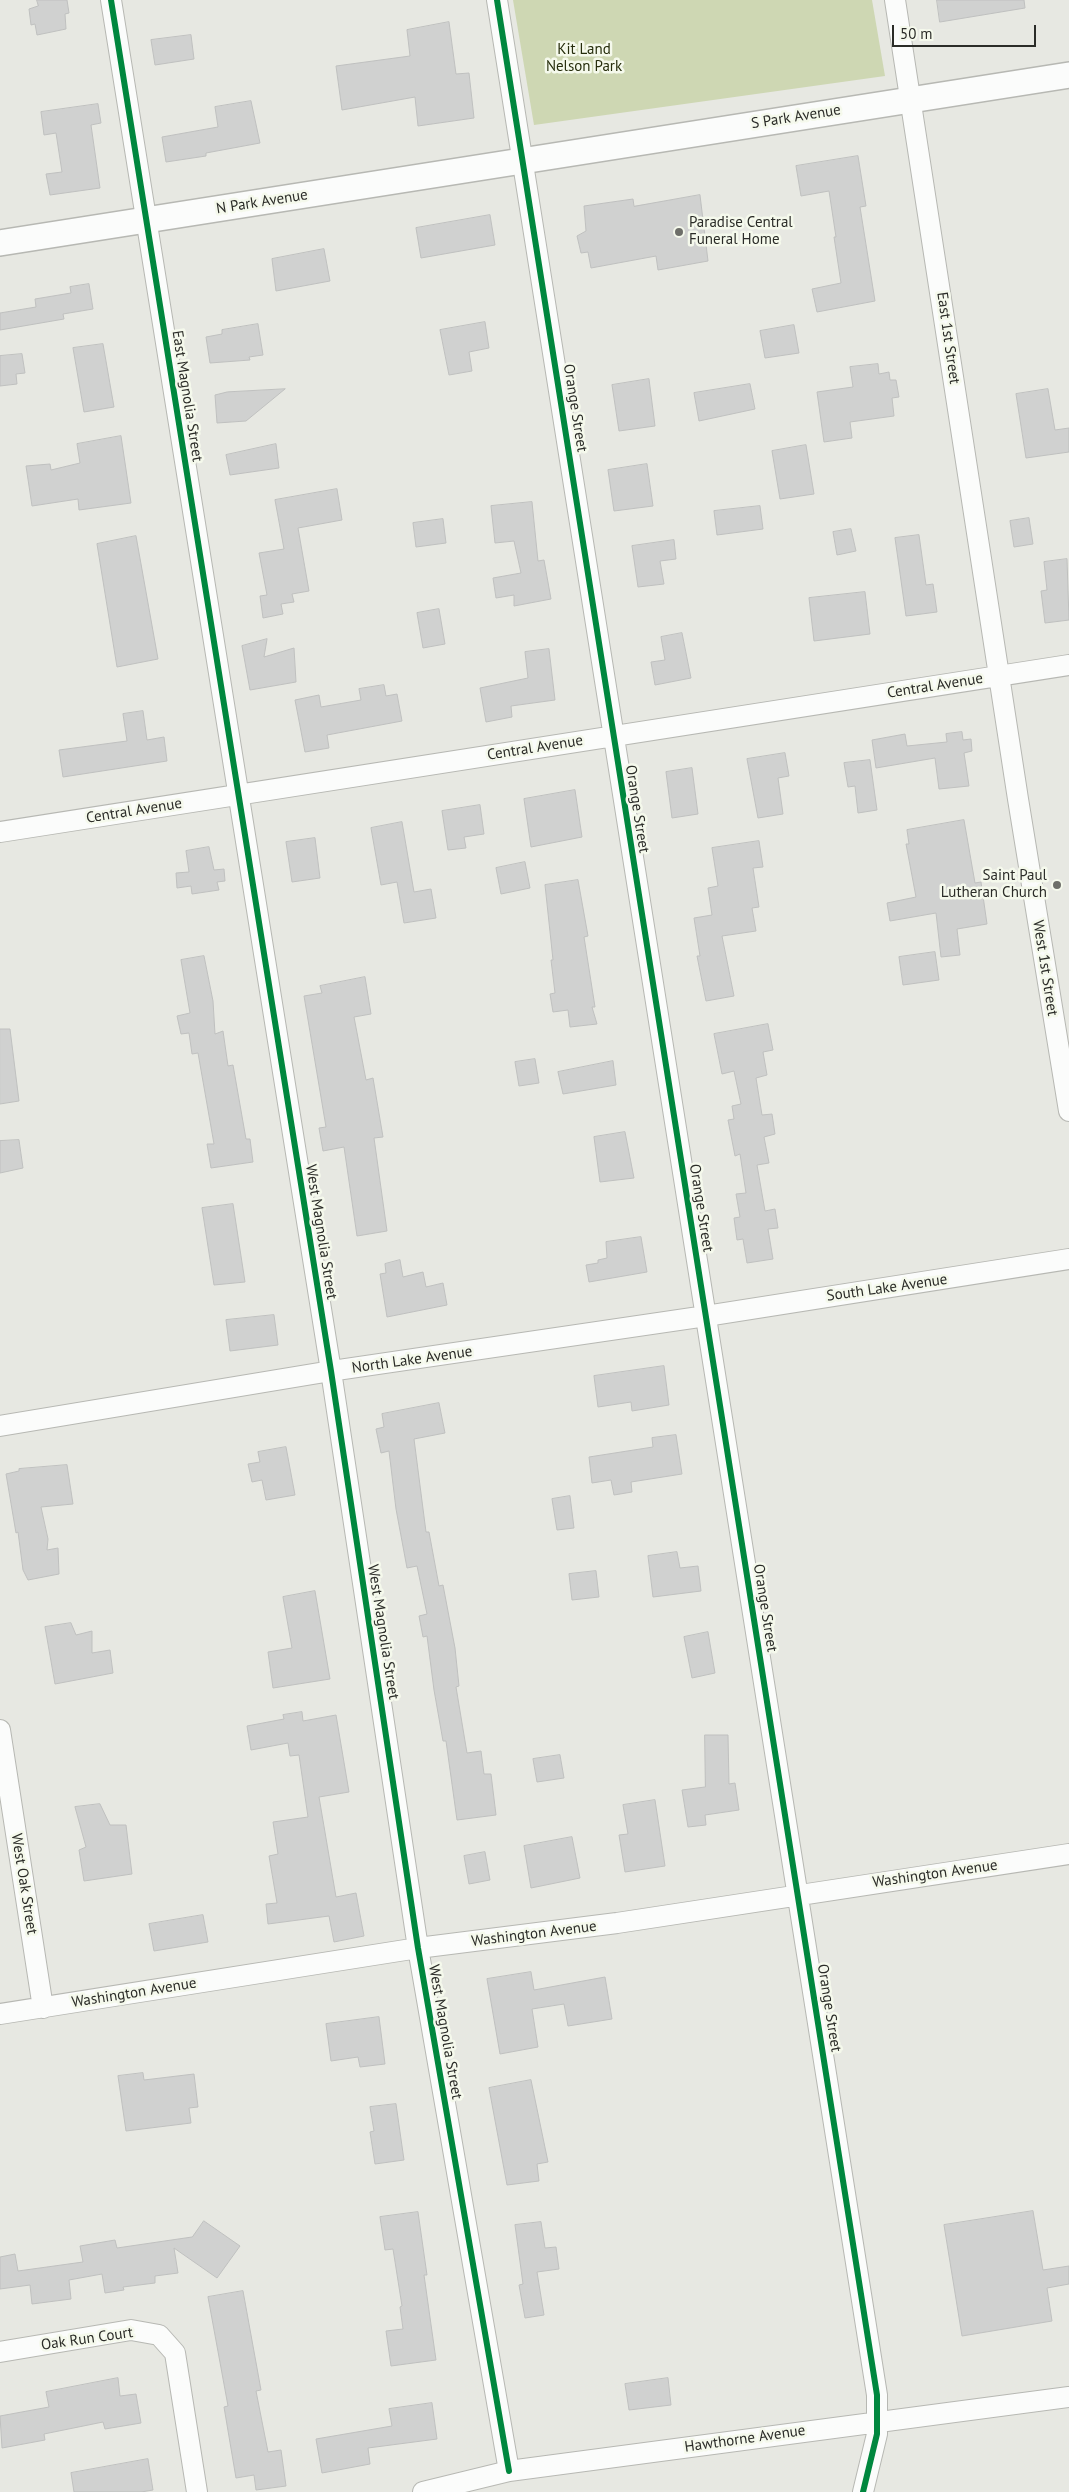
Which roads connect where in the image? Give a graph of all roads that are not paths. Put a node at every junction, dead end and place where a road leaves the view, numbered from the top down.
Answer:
1 (111, 0) edge
2 (497, 0) edge
3 (895, 0) edge
4 (1069, 75) edge
5 (911, 99) junction
6 (523, 160) junction
7 (146, 220) junction
8 (0, 243) edge
9 (1069, 665) edge
10 (999, 676) junction
11 (613, 736) junction
12 (238, 796) junction
13 (0, 832) edge
14 (1069, 1111) edge
15 (1069, 1259) edge
16 (706, 1316) junction
17 (331, 1371) junction
18 (0, 1426) edge
19 (0, 1730) edge
20 (1069, 1854) edge
21 (799, 1895) junction
22 (418, 1948) junction
23 (43, 2008) junction
24 (0, 2014) edge
25 (0, 2352) edge
26 (1069, 2397) edge
27 (878, 2421) junction
28 (509, 2471) junction
29 (197, 2492) edge
30 (423, 2492) edge
31 (863, 2492) edge

1 - 7 street, East Magnolia Street
2 - 6 street, Orange Street
3 - 5 street, East 1st Street
4 - 5 main road, S Park Avenue
5 - 6 main road, S Park Avenue
5 - 10 street, East 1st Street
6 - 7 main road, N Park Avenue
6 - 11 street, Orange Street
7 - 8 main road, N Park Avenue
7 - 12 street, East Magnolia Street
9 - 10 street, Central Avenue
10 - 11 street, Central Avenue
10 - 14 street, West 1st Street
11 - 12 street, Central Avenue
11 - 16 street, Orange Street
12 - 13 street, Central Avenue
12 - 17 street, West Magnolia Street
15 - 16 street, South Lake Avenue
16 - 17 street, North Lake Avenue
16 - 21 street, Orange Street
17 - 18 street, North Lake Avenue
17 - 22 street, West Magnolia Street
19 - 23 street, West Oak Street
20 - 21 street, Washington Avenue
21 - 22 street, Washington Avenue
21 - 27 street, Orange Street
22 - 23 street, Washington Avenue
22 - 28 street, West Magnolia Street
23 - 24 street, Washington Avenue
25 - 29 street, Oak Run Court
26 - 27 street, Hawthorne Avenue
27 - 28 street, Hawthorne Avenue
27 - 31 street, Orange Street
28 - 30 street, Hawthorne Avenue

